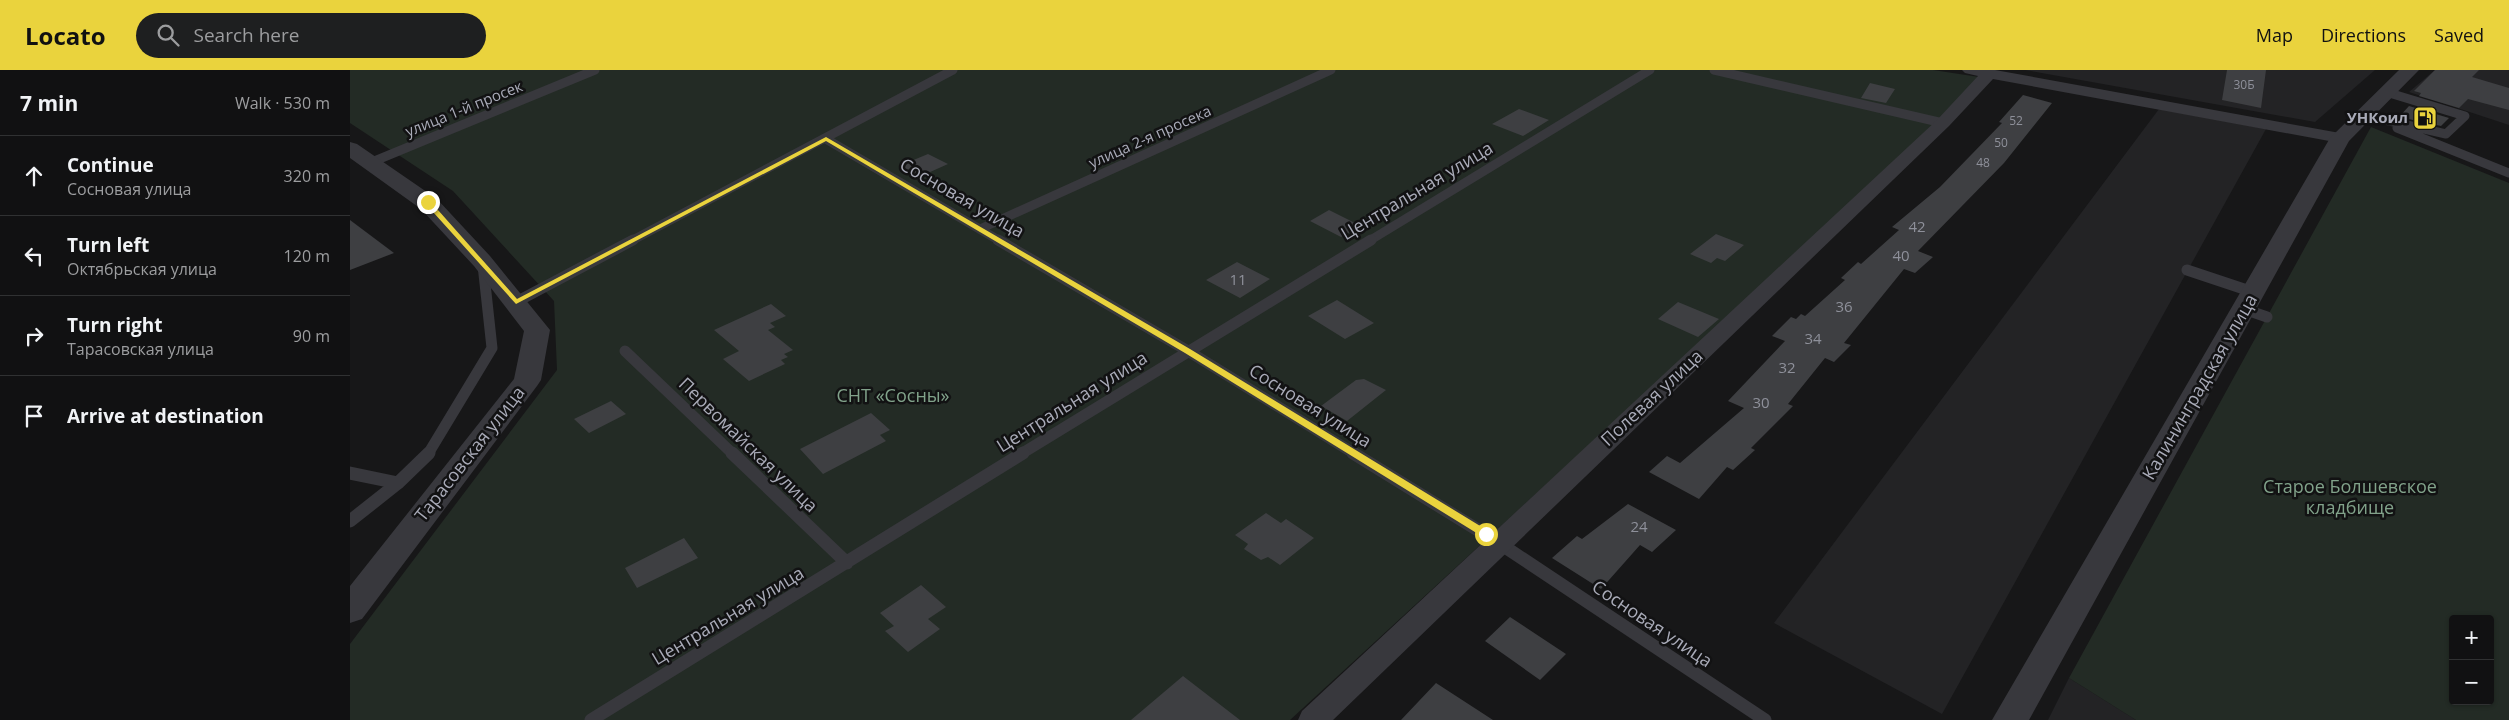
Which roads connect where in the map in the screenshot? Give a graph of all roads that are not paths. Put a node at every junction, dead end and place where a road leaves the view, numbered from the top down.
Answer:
1 (595, 70) edge
2 (953, 70) edge
3 (1331, 70) edge
4 (1650, 70) edge
5 (1714, 70) edge
6 (2410, 70) edge
7 (1982, 71) edge
8 (2386, 92) junction
9 (2363, 115) junction
10 (1943, 123) junction
11 (2340, 138) junction
12 (826, 139) junction
13 (350, 148) edge
14 (372, 162) junction
15 (2509, 173) edge
16 (980, 229) junction
17 (482, 261) junction
18 (2188, 270) dead end
19 (516, 302) junction
20 (2254, 306) junction
21 (625, 351) dead end
22 (1188, 351) junction
23 (350, 473) edge
24 (398, 482) junction
25 (350, 521) edge
26 (1500, 542) junction
27 (847, 564) junction
28 (350, 610) edge
29 (591, 720) edge
30 (1313, 720) edge
31 (1765, 720) edge
32 (2010, 720) edge

1 - 14 lane, улица 1-й просек
2 - 12 lane
3 - 16 lane, улица 2-я просека
4 - 22 lane, Центральная улица
5 - 10 lane
6 - 8 street, Калининградская улица
7 - 10 street, Полевая улица
7 - 11 street
8 - 9 street, Калининградская улица
8 - 9 lane
9 - 11 street, Калининградская улица
9 - 15 lane
10 - 26 street, Полевая улица
11 - 20 street, Калининградская улица
12 - 16 lane, Сосновая улица
12 - 19 lane
13 - 14 street, Тарасовская улица
14 - 17 street, Тарасовская улица
16 - 22 lane, Сосновая улица
17 - 19 street, Тарасовская улица
17 - 24 lane
18 - 20 lane
19 - 28 street, Тарасовская улица
20 - 32 street, Калининградская улица
21 - 27 lane, Первомайская улица
22 - 26 lane, Сосновая улица
22 - 27 lane, Центральная улица
23 - 24 lane
24 - 25 lane
26 - 30 street, Полевая улица
26 - 31 lane, Сосновая улица
27 - 29 lane, Центральная улица

